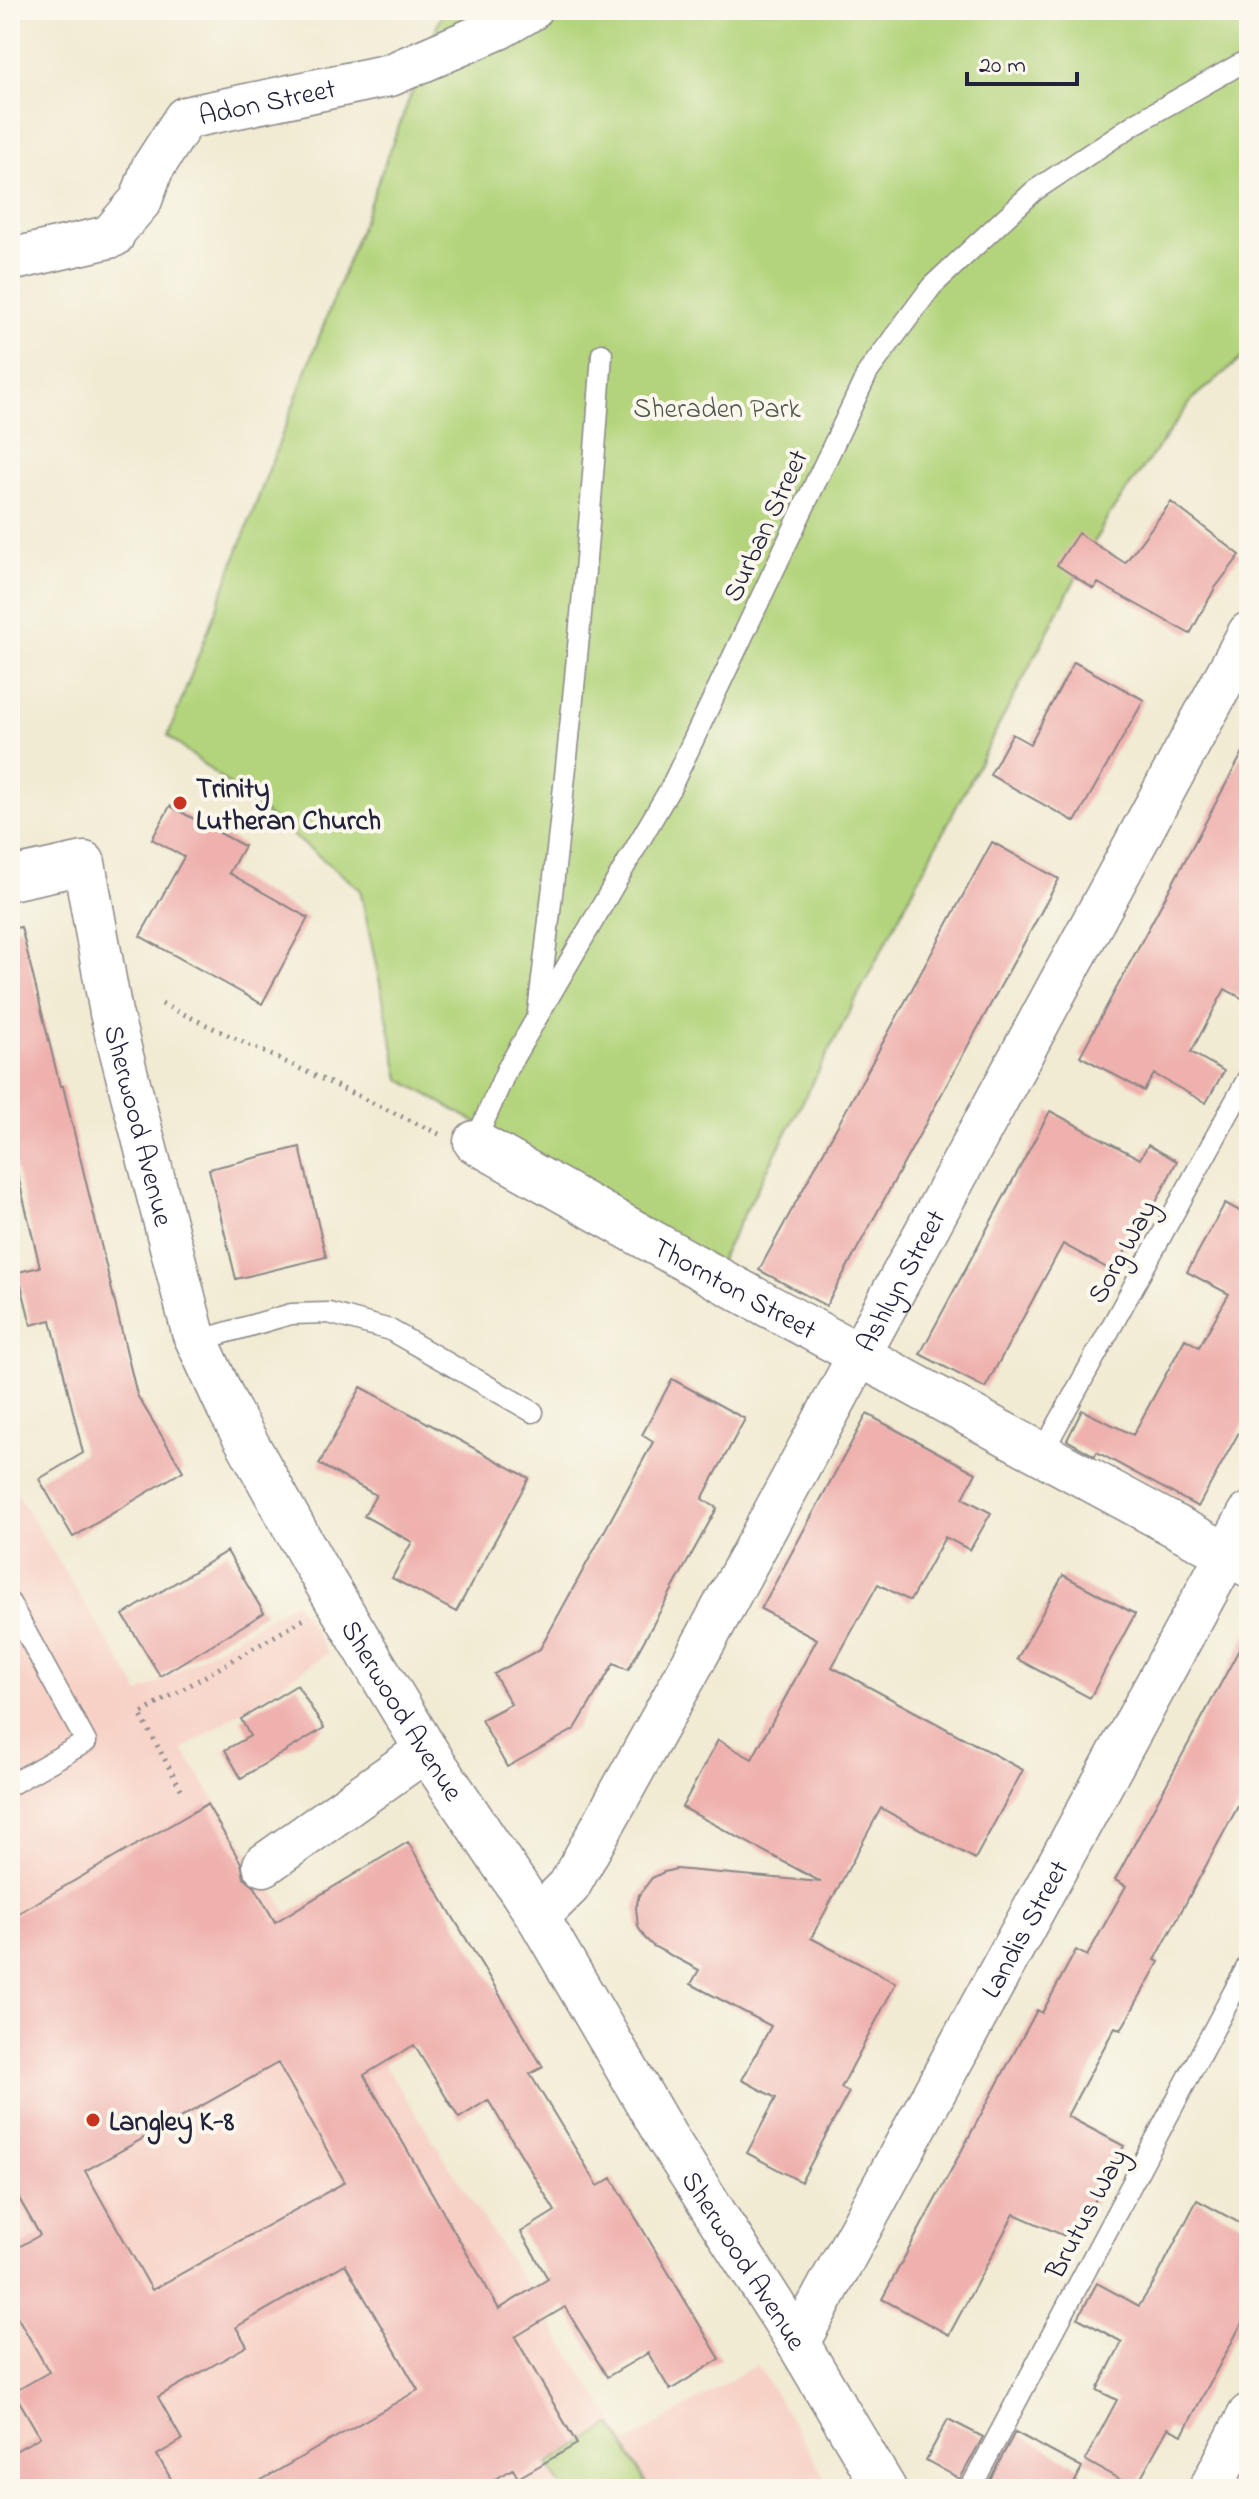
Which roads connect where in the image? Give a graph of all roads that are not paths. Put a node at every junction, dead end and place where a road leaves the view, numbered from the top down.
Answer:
1 (530, 10) edge
2 (1249, 59) edge
3 (10, 260) edge
4 (602, 354) dead end
5 (1249, 633) edge
6 (10, 879) edge
7 (537, 1020) junction
8 (1249, 1076) edge
9 (475, 1142) joint
10 (197, 1341) junction
11 (859, 1355) junction
12 (533, 1412) dead end
13 (1042, 1453) junction
14 (1249, 1514) edge
15 (1238, 1560) edge
16 (10, 1603) edge
17 (426, 1750) junction
18 (10, 1785) edge
19 (264, 1865) dead end
20 (538, 1917) junction
21 (1249, 1963) edge
22 (798, 2343) junction
23 (1249, 2415) edge
24 (885, 2489) edge
25 (970, 2489) edge
26 (1210, 2489) edge

1 - 3 street, Adon Street
2 - 7 lane, Surban Street
4 - 7 lane
5 - 11 street, Ashlyn Street
6 - 10 street, Sherwood Avenue
7 - 9 lane, Surban Street
8 - 13 lane, Sorg Way
9 - 11 street, Thornton Street
10 - 12 lane
10 - 17 street, Sherwood Avenue
11 - 13 street, Thornton Street
11 - 20 street, Ashlyn Street
13 - 15 street, Thornton Street
14 - 15 street, Landis Street
15 - 22 street, Landis Street
16 - 18 lane
17 - 19 street
17 - 20 street, Sherwood Avenue
20 - 22 street, Sherwood Avenue
21 - 25 lane, Brutus Way
22 - 24 street, Sherwood Avenue
23 - 26 street

